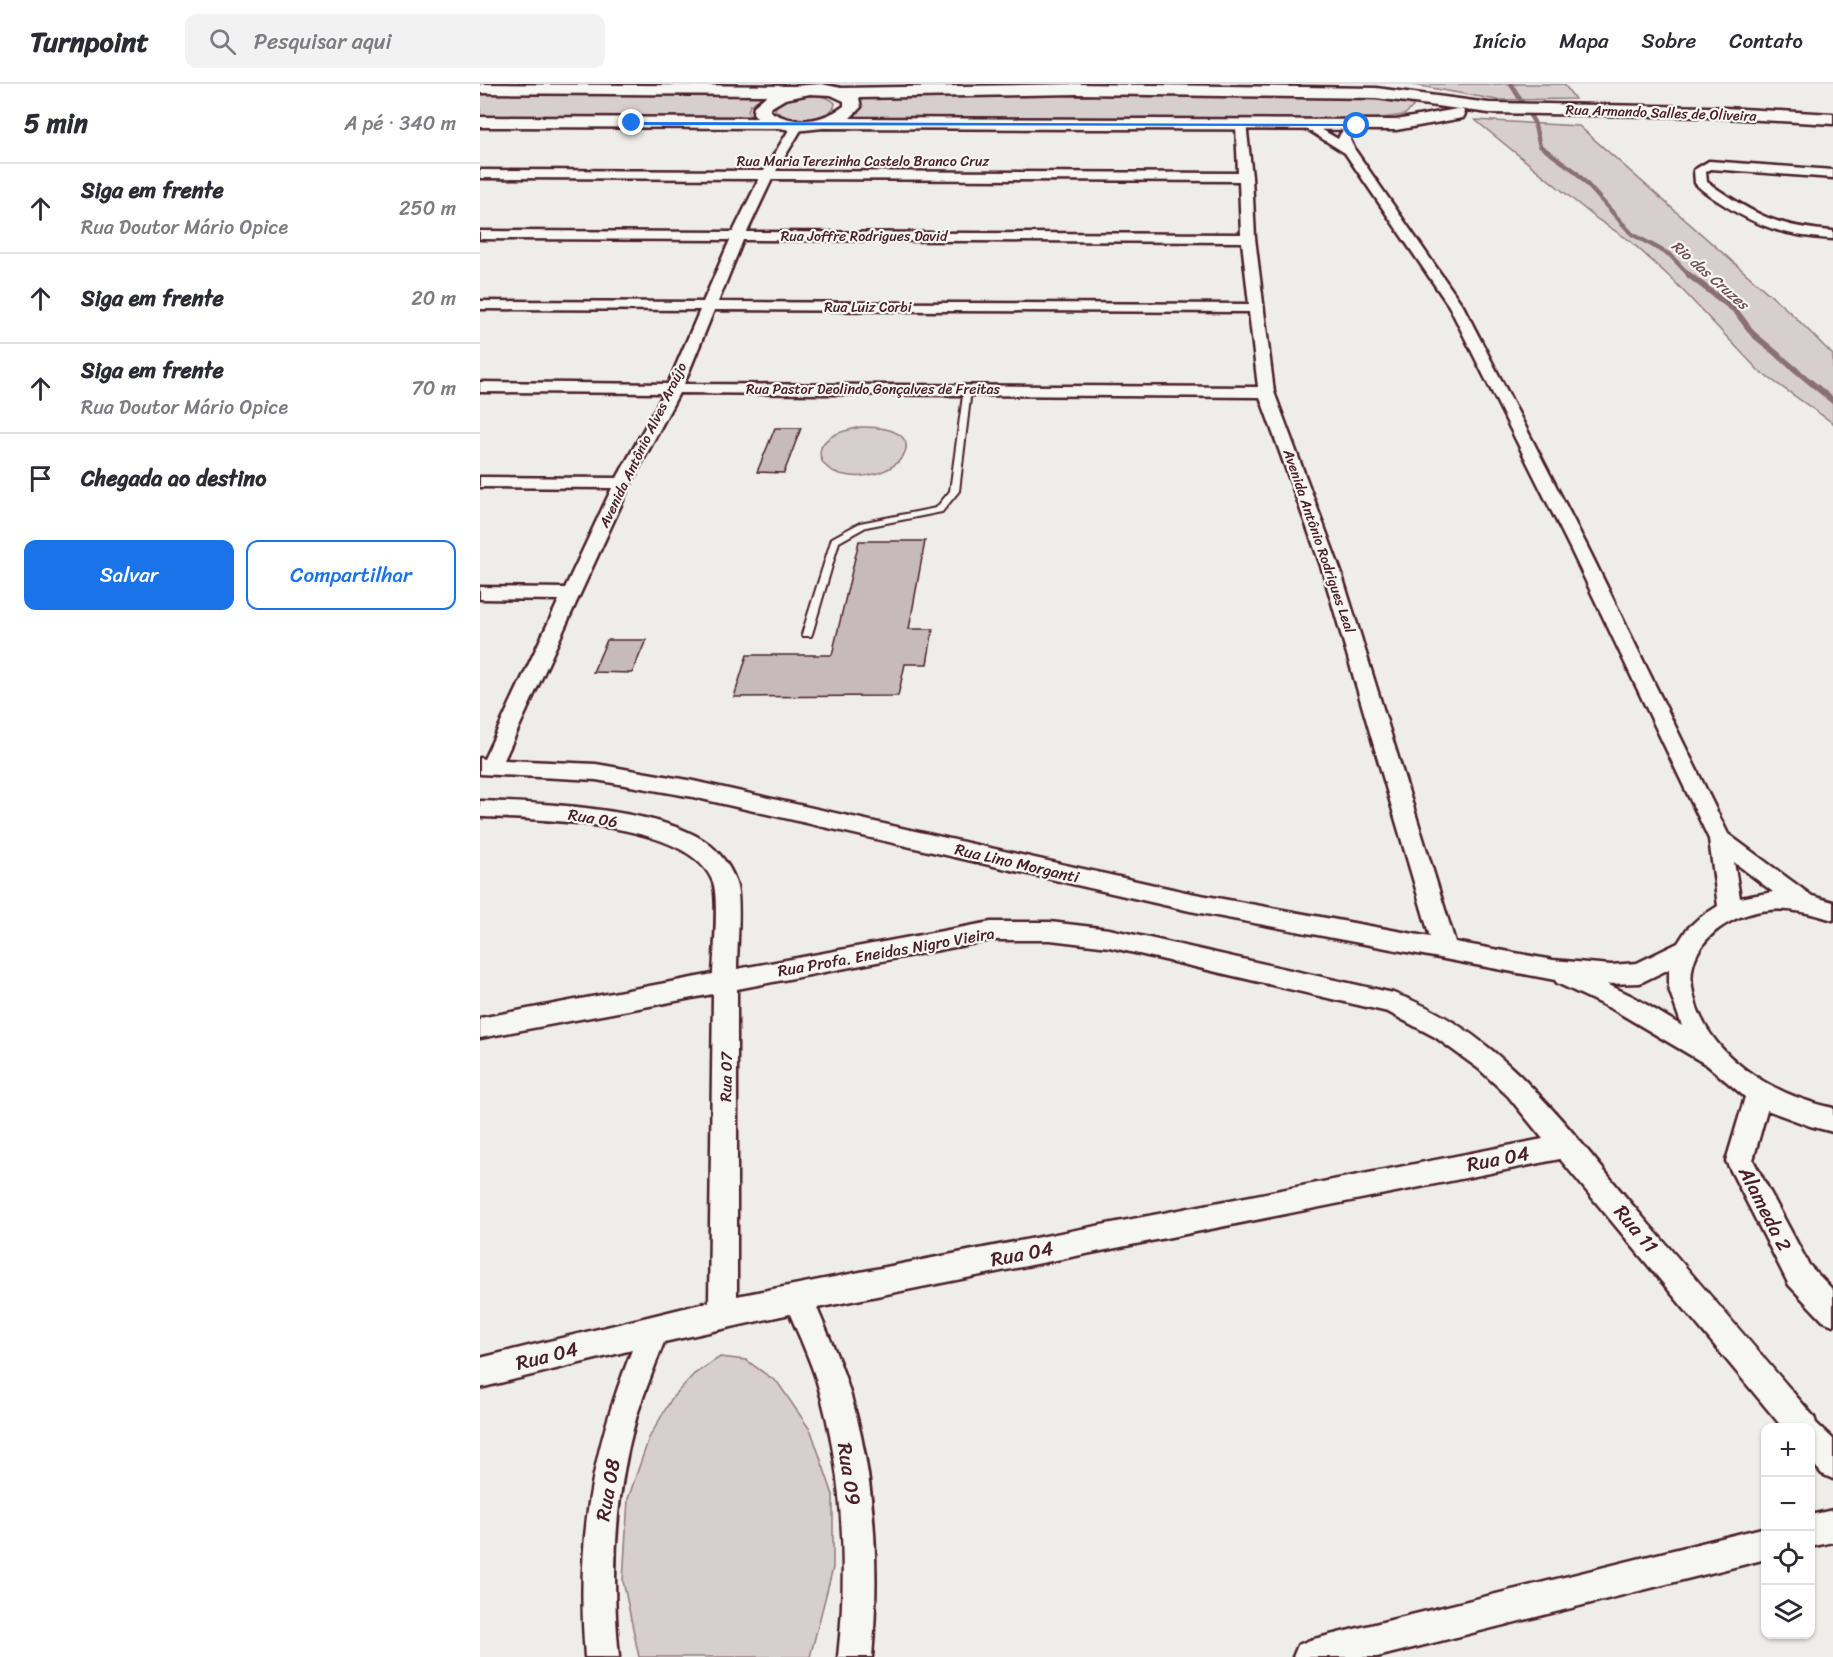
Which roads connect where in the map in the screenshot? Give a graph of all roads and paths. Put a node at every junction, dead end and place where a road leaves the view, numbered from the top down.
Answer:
1 (1348, 84) edge
2 (1188, 87) edge
3 (480, 88) edge
4 (812, 88) edge
5 (841, 93) junction
6 (1376, 93) junction
7 (1406, 96) junction
8 (1497, 109) junction
9 (1833, 119) edge
10 (1410, 121) junction
11 (480, 122) edge
12 (817, 123) junction
13 (789, 124) junction
14 (1242, 125) junction
15 (1308, 126) junction
16 (1357, 126) junction
17 (1349, 150) junction
18 (480, 174) edge
19 (1833, 174) edge
20 (767, 176) junction
21 (1246, 177) junction
22 (480, 235) edge
23 (1833, 235) edge
24 (738, 236) junction
25 (1248, 238) junction
26 (480, 305) edge
27 (707, 307) junction
28 (1255, 308) junction
29 (480, 387) edge
30 (674, 388) junction
31 (967, 390) junction
32 (1266, 392) junction
33 (480, 482) edge
34 (623, 483) junction
35 (480, 593) edge
36 (571, 594) junction
37 (807, 634) dead end
38 (485, 766) edge
39 (480, 809) edge
40 (1720, 839) junction
41 (702, 850) joint
42 (1804, 903) junction
43 (1730, 909) junction
44 (1833, 911) edge
45 (1445, 949) junction
46 (1686, 950) junction
47 (1553, 970) junction
48 (727, 982) junction
49 (480, 1028) edge
50 (1460, 1038) joint
51 (1718, 1061) junction
52 (1759, 1094) junction
53 (1833, 1120) edge
54 (1566, 1146) junction
55 (798, 1298) junction
56 (1833, 1311) edge
57 (723, 1313) junction
58 (654, 1330) junction
59 (480, 1373) edge
60 (1799, 1423) edge
61 (1815, 1442) edge
62 (1833, 1462) edge
63 (1833, 1526) edge
64 (1815, 1530) edge
65 (1761, 1544) edge
66 (602, 1657) edge
67 (855, 1657) edge
68 (1310, 1657) edge

1 - 6 street
2 - 5 street
2 - 6 street
3 - 4 street
4 - 5 street
4 - 13 street
5 - 12 street
6 - 7 street
7 - 8 street
7 - 10 street
8 - 9 street, Rua Armando Salles de Oliveira
8 - 10 street
10 - 16 street
11 - 13 street
12 - 13 street
12 - 14 street
13 - 20 street, Avenida Antônio Alves Araújo
14 - 15 street
14 - 21 street, Avenida Antônio Rodrigues Leal
15 - 16 street
15 - 17 street
16 - 17 street
17 - 40 street
18 - 20 street, Rua Maria Terezinha Castelo Branco Cruz
19 - 23 street
20 - 21 street, Rua Maria Terezinha Castelo Branco Cruz
20 - 24 street, Avenida Antônio Alves Araújo
21 - 25 street, Avenida Antônio Rodrigues Leal
22 - 24 street, Rua Joffre Rodrigues David
24 - 25 street, Rua Joffre Rodrigues David
24 - 27 street, Avenida Antônio Alves Araújo
25 - 28 street, Avenida Antônio Rodrigues Leal
26 - 27 street, Rua Luiz Corbi
27 - 28 street, Rua Luiz Corbi
27 - 30 street, Avenida Antônio Alves Araújo
28 - 32 street, Avenida Antônio Rodrigues Leal
29 - 30 street, Rua Pastor Deolindo Gonçalves de Freitas
30 - 31 street, Rua Pastor Deolindo Gonçalves de Freitas
30 - 34 street, Avenida Antônio Alves Araújo
31 - 32 street, Rua Pastor Deolindo Gonçalves de Freitas
31 - 37 lane
32 - 45 street, Avenida Antônio Rodrigues Leal
33 - 34 street
34 - 36 street, Avenida Antônio Alves Araújo
35 - 36 street
36 - 38 street, Avenida Antônio Alves Araújo
38 - 45 street, Rua Lino Morganti
39 - 41 street, Rua 06
40 - 42 street
40 - 43 street
41 - 48 street, Rua 07
42 - 43 street
42 - 44 street
43 - 46 street
45 - 47 street, Rua Lino Morganti
46 - 47 street
46 - 51 street
47 - 51 street
48 - 49 street, Rua Profa. Eneidas Nigro Vieira
48 - 50 street, Rua Profa. Eneidas Nigro Vieira
48 - 57 street, Rua 07
50 - 54 street, Rua 11
51 - 52 street
52 - 53 street
52 - 56 street, Alameda 2
54 - 55 street, Rua 04
54 - 60 street, Rua 11
55 - 57 street, Rua 04
55 - 67 street, Rua 09
57 - 58 street, Rua 04
58 - 59 street, Rua 04
58 - 66 street, Rua 08
61 - 62 street
63 - 64 street
65 - 68 street

